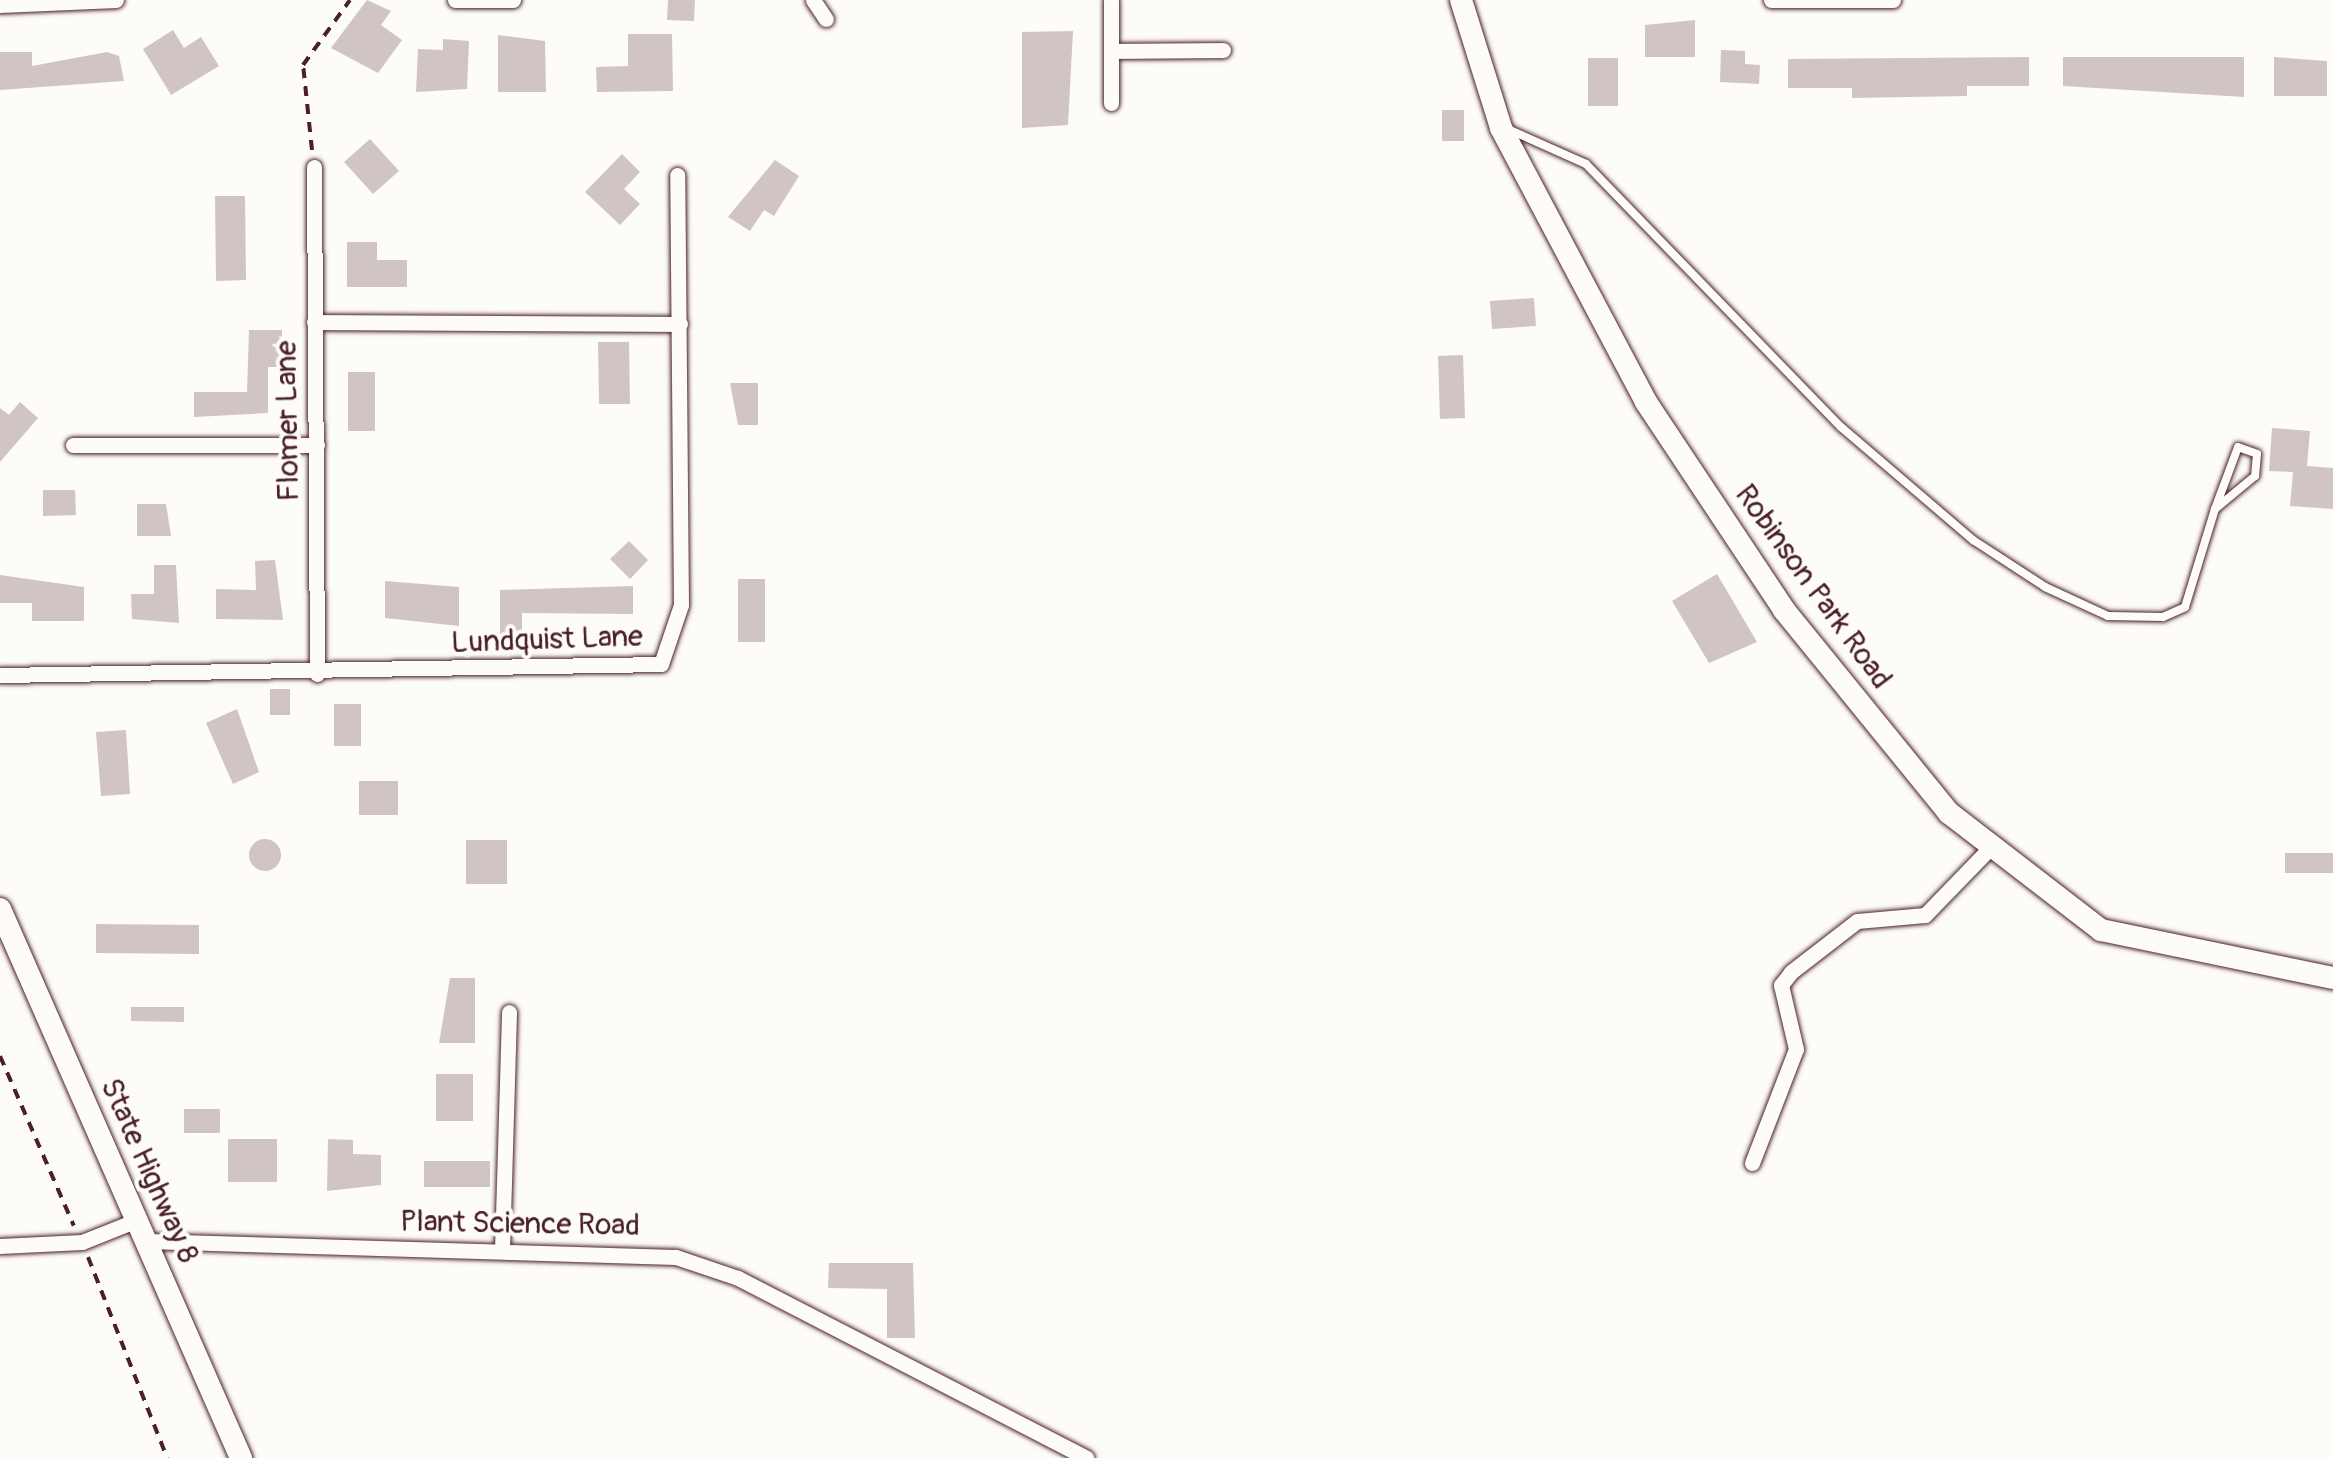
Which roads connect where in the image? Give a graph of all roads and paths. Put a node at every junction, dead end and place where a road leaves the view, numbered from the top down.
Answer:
1 (116, 0) edge
2 (350, 0) edge
3 (455, 0) edge
4 (513, 0) edge
5 (813, 0) edge
6 (1111, 0) edge
7 (1461, 0) edge
8 (1771, 0) edge
9 (1893, 0) edge
10 (0, 6) edge
11 (826, 19) dead end
12 (1223, 50) dead end
13 (1111, 52) junction
14 (1111, 103) dead end
15 (1501, 128) junction
16 (314, 167) joint
17 (676, 175) dead end
18 (314, 322) junction
19 (680, 324) junction
20 (73, 444) dead end
21 (317, 445) junction
22 (2215, 508) junction
23 (317, 674) junction
24 (0, 675) edge
25 (1990, 848) junction
26 (0, 909) edge
27 (2333, 978) edge
28 (509, 1012) dead end
29 (1752, 1162) dead end
30 (142, 1230) junction
31 (0, 1246) edge
32 (502, 1250) junction
33 (241, 1458) edge
34 (1086, 1458) edge

1 - 10 street
2 - 16 path
3 - 4 street
5 - 11 street
6 - 13 street
7 - 15 street, Robinson Park Road
8 - 9 street
12 - 13 street
13 - 14 street
15 - 22 lane
15 - 25 street, Robinson Park Road
16 - 18 street, Flomer Lane
17 - 19 street, Lundquist Lane
18 - 19 street
18 - 21 street, Flomer Lane
19 - 23 street, Lundquist Lane
20 - 21 street
21 - 23 street, Flomer Lane
22 - 22 lane
23 - 24 street, Lundquist Lane
25 - 27 street, Robinson Park Road
25 - 29 street
26 - 30 street, State Highway 8
28 - 32 street
30 - 31 street
30 - 32 street, Plant Science Road
30 - 33 street, State Highway 8
32 - 34 street, Plant Science Road

